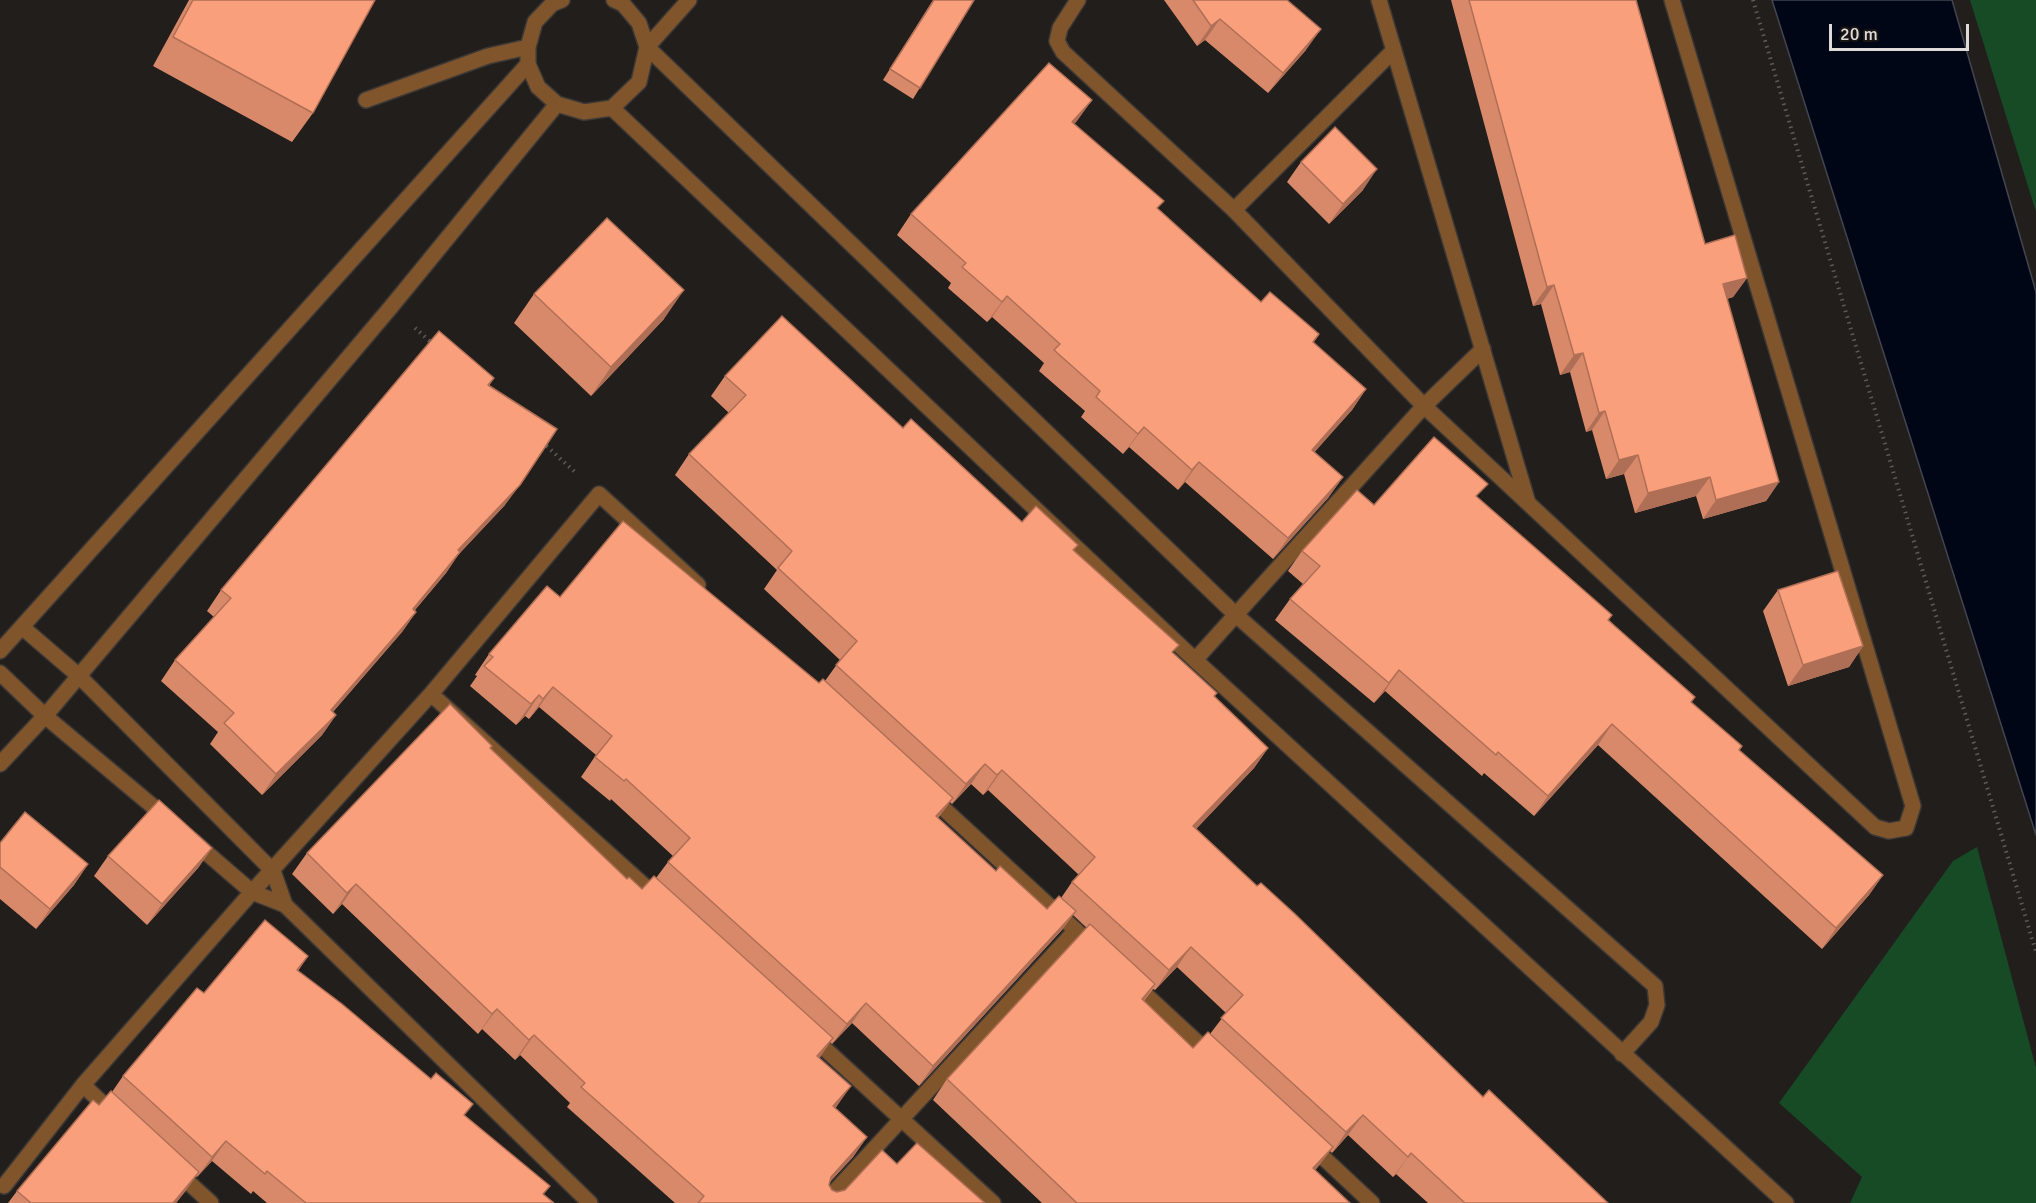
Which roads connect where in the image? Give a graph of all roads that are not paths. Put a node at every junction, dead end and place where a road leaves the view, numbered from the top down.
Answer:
1 (614, 0) edge
2 (689, 0) edge
3 (1078, 0) edge
4 (1379, 0) edge
5 (1672, 0) edge
6 (554, 1) edge
7 (528, 47) junction
8 (647, 47) junction
9 (1394, 50) junction
10 (528, 64) junction
11 (366, 100) dead end
12 (557, 104) junction
13 (612, 108) junction
14 (1234, 210) junction
15 (1483, 349) junction
16 (1424, 406) junction
17 (1528, 504) junction
18 (714, 599) edge
19 (1236, 615) junction
20 (22, 627) junction
21 (0, 651) edge
22 (1195, 660) junction
23 (0, 673) edge
24 (79, 676) junction
25 (431, 693) junction
26 (45, 716) junction
27 (0, 764) edge
28 (917, 785) edge
29 (273, 871) junction
30 (252, 892) junction
31 (285, 905) junction
32 (671, 910) edge
33 (1076, 930) junction
34 (1102, 954) edge
35 (1119, 970) edge
36 (804, 1030) edge
37 (1622, 1054) junction
38 (1224, 1067) edge
39 (83, 1085) junction
40 (902, 1118) junction
41 (126, 1124) edge
42 (1302, 1139) edge
43 (169, 1164) edge
44 (4, 1186) dead end
45 (212, 1203) edge
46 (590, 1203) edge
47 (824, 1203) edge
48 (993, 1203) edge
49 (1372, 1203) edge
50 (1786, 1203) edge

1 - 8 street
2 - 8 street
3 - 14 street
4 - 9 street
5 - 17 street
6 - 7 street
7 - 10 street
7 - 11 street
8 - 13 street
8 - 19 street
9 - 14 street
9 - 15 street
10 - 12 street
10 - 20 street
12 - 13 street
12 - 24 street
13 - 22 street
14 - 16 street
15 - 16 street
15 - 17 street
16 - 17 street
16 - 19 street
18 - 25 street
19 - 22 street
19 - 37 street
20 - 21 street
20 - 24 street
22 - 37 street
23 - 26 street
24 - 26 street
24 - 29 street
25 - 29 street
25 - 32 street
26 - 27 street
26 - 30 street
28 - 33 street
29 - 30 street
29 - 31 street
30 - 31 street
30 - 39 street
31 - 46 street
33 - 34 street
33 - 40 street
35 - 38 street
36 - 40 street
37 - 50 street
39 - 41 street
39 - 44 street
40 - 47 street
40 - 48 street
42 - 49 street
43 - 45 street

